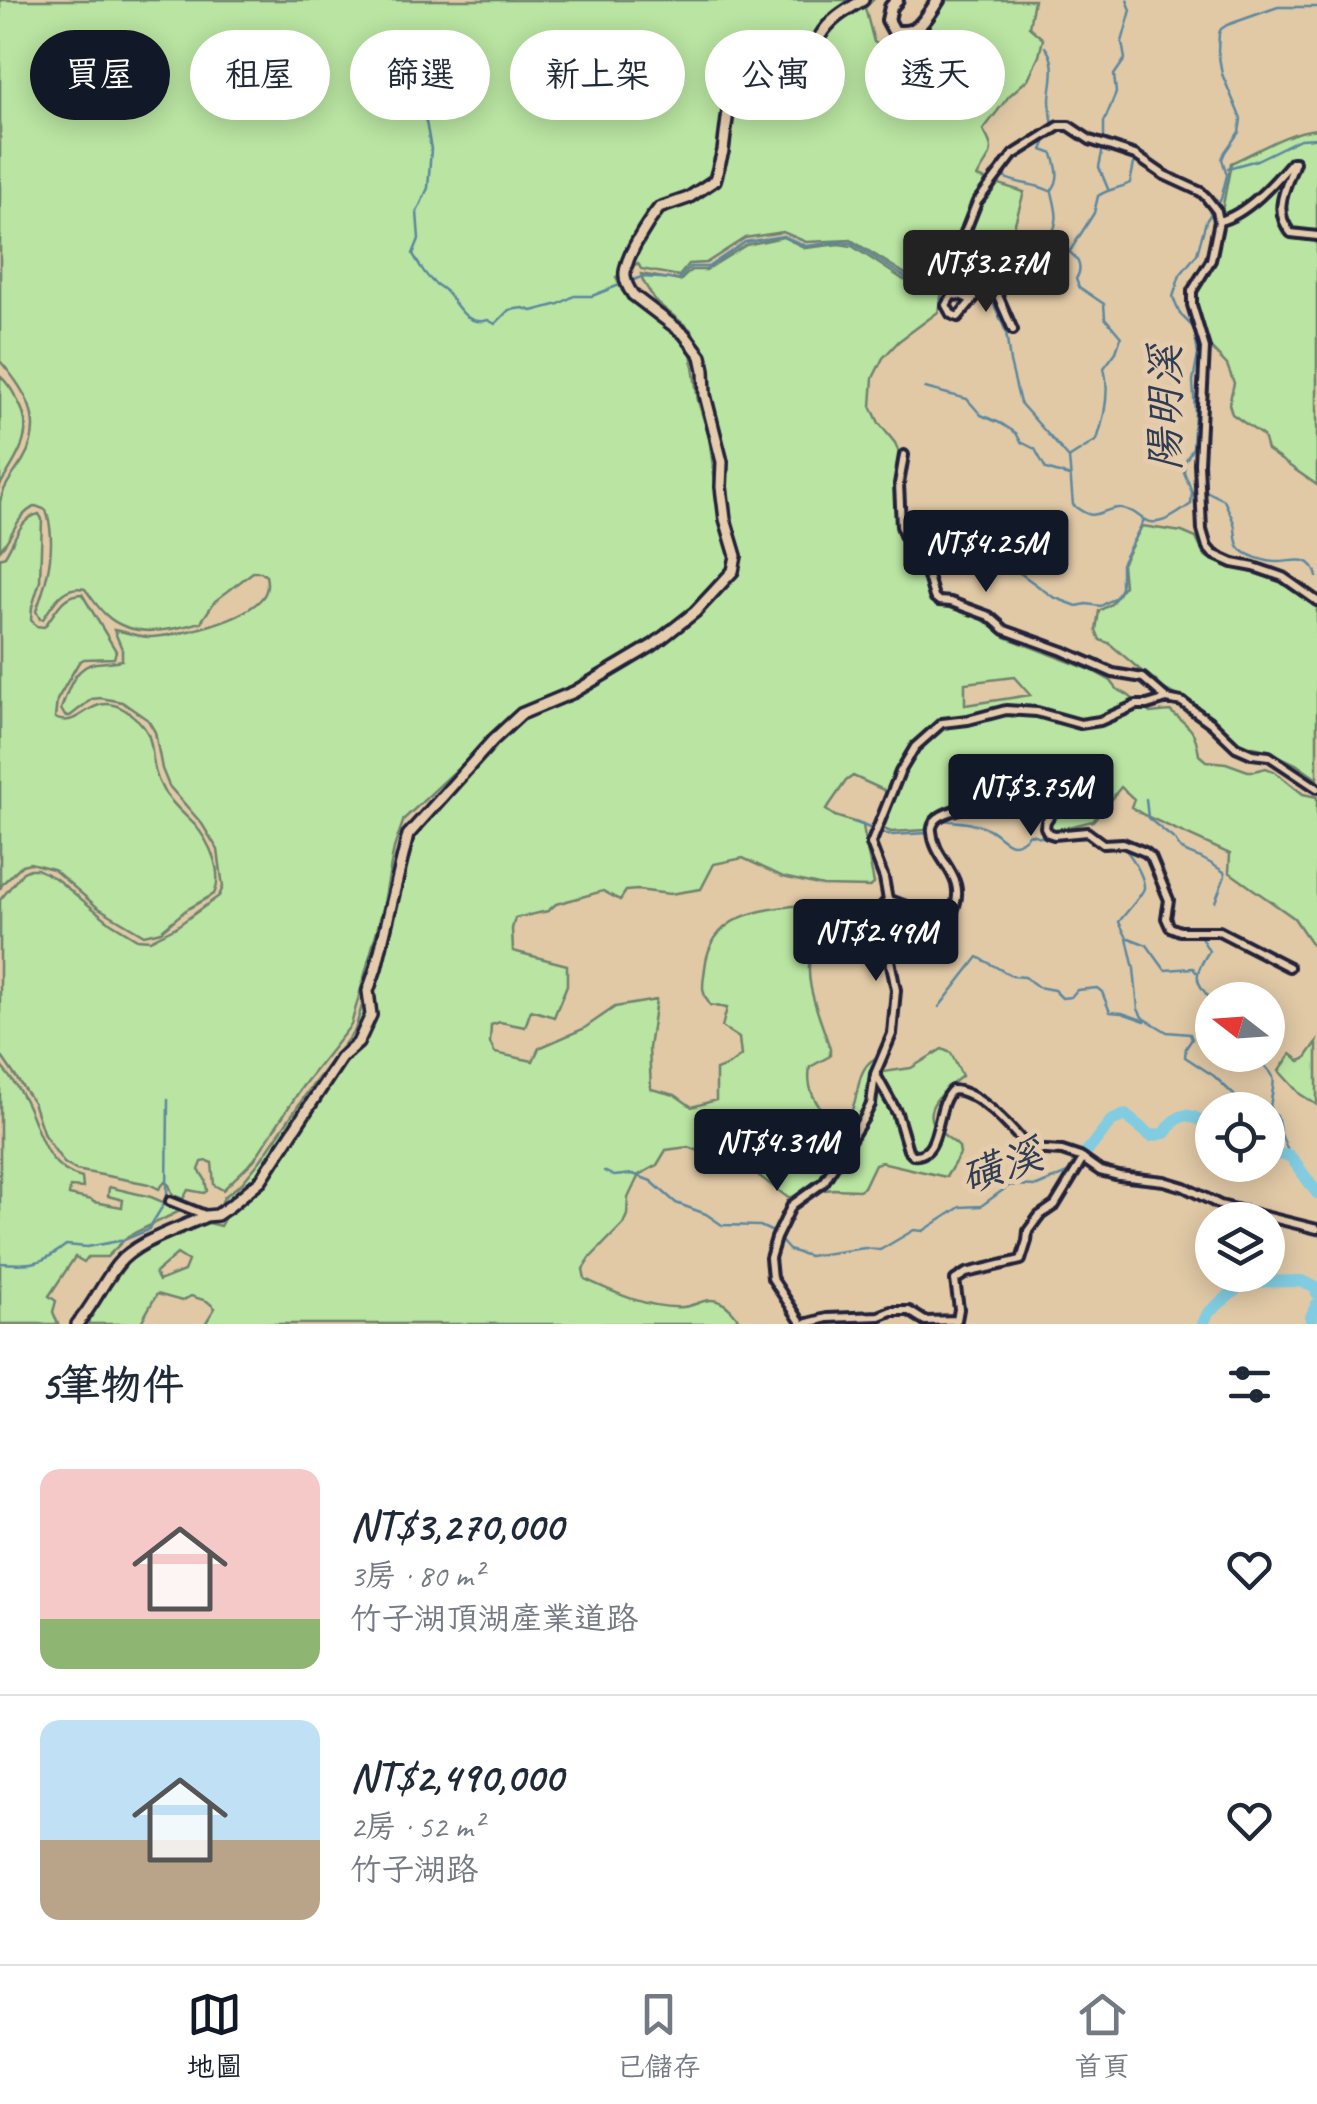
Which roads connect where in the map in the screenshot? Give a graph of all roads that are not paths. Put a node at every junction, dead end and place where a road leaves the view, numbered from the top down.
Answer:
1 (863, 0) edge
2 (896, 0) edge
3 (938, 0) edge
4 (1219, 220) junction
5 (1317, 236) edge
6 (982, 284) junction
7 (970, 300) dead end
8 (1013, 330) dead end
9 (904, 455) dead end
10 (1317, 600) edge
11 (1167, 699) junction
12 (1317, 788) edge
13 (888, 900) junction
14 (870, 940) dead end
15 (1289, 967) dead end
16 (875, 1074) junction
17 (1083, 1159) junction
18 (170, 1201) dead end
19 (206, 1216) junction
20 (1317, 1229) edge
21 (77, 1324) edge
22 (803, 1324) edge

1 - 19 main road
2 - 3 main road
4 - 5 street
4 - 6 street
4 - 10 street
6 - 7 street
6 - 8 street
9 - 11 street
11 - 12 street
11 - 13 street
13 - 14 street
13 - 15 street
13 - 16 street
16 - 17 street
16 - 22 street
17 - 20 street
17 - 22 street
18 - 19 street
19 - 21 main road

